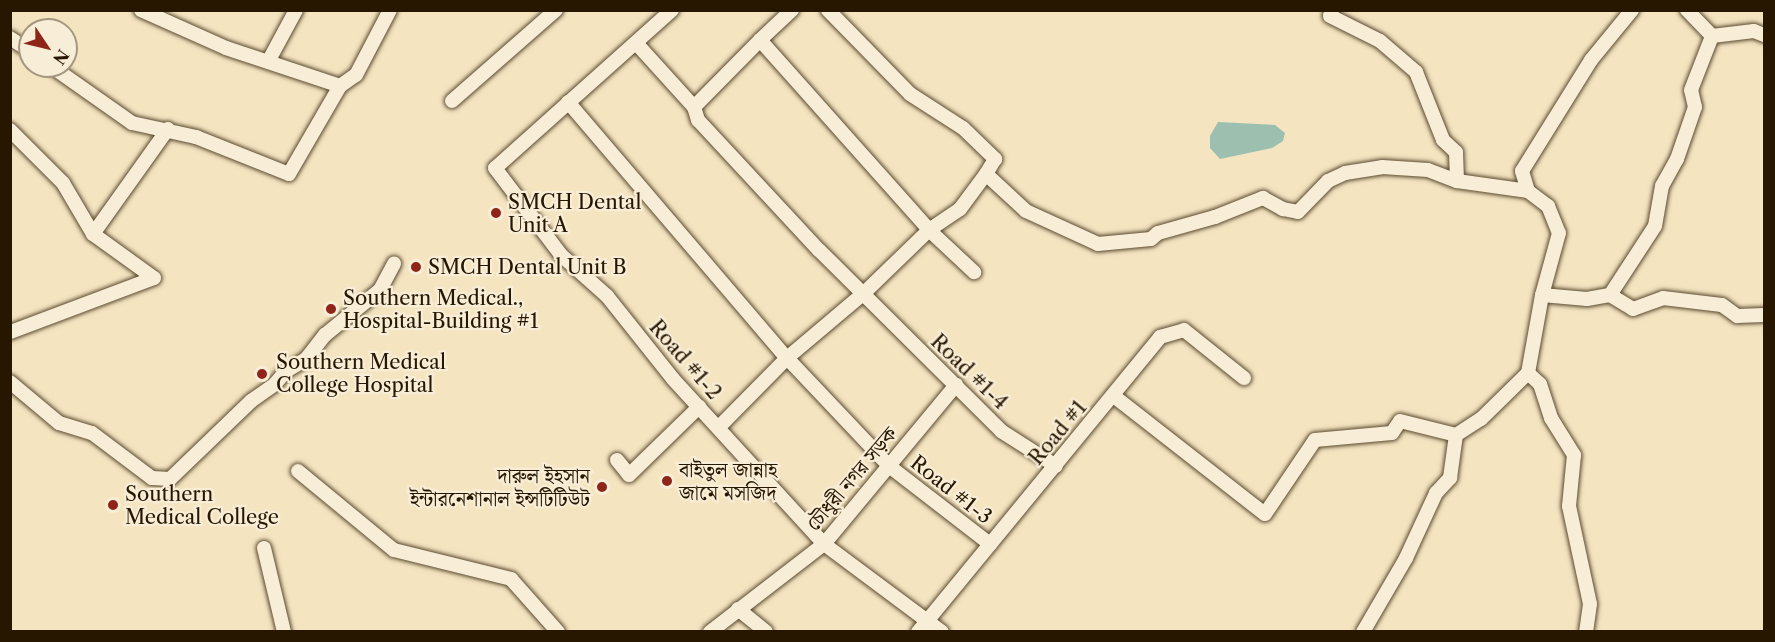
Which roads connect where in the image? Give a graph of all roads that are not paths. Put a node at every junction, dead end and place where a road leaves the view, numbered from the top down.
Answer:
1 (141, 10) edge
2 (296, 10) edge
3 (390, 10) edge
4 (556, 10) edge
5 (672, 10) edge
6 (792, 10) edge
7 (828, 10) edge
8 (1332, 10) edge
9 (1632, 10) edge
10 (1687, 10) edge
11 (1764, 35) edge
12 (1712, 36) junction
13 (760, 40) junction
14 (636, 44) junction
15 (269, 60) junction
16 (68, 78) edge
17 (340, 86) junction
18 (452, 101) dead end
19 (568, 102) junction
20 (694, 107) junction
21 (168, 129) junction
22 (10, 130) edge
23 (986, 174) junction
24 (1457, 182) junction
25 (1528, 191) junction
26 (929, 231) junction
27 (93, 234) junction
28 (394, 264) dead end
29 (974, 272) dead end
30 (864, 293) junction
31 (1542, 295) junction
32 (1610, 295) junction
33 (1764, 315) edge
34 (10, 332) edge
35 (787, 358) junction
36 (1528, 373) junction
37 (1244, 378) dead end
38 (10, 382) edge
39 (956, 385) junction
40 (1114, 397) junction
41 (699, 407) junction
42 (719, 427) junction
43 (1456, 435) junction
44 (617, 460) dead end
45 (889, 466) junction
46 (1056, 466) junction
47 (298, 471) dead end
48 (824, 544) junction
49 (990, 544) junction
50 (264, 548) dead end
51 (738, 609) junction
52 (927, 620) junction
53 (284, 632) edge
54 (558, 632) edge
55 (710, 632) edge
56 (765, 632) edge
57 (918, 632) edge
58 (942, 632) edge
59 (1363, 632) edge
60 (1586, 632) edge

1 - 15 street
2 - 15 street
3 - 17 street
4 - 18 street
5 - 14 street
6 - 13 street
7 - 23 street
8 - 24 street
9 - 25 street
10 - 12 street
11 - 12 street
12 - 32 street
13 - 20 street
13 - 26 street
14 - 19 street
14 - 20 street, Road #1-4
15 - 17 street
16 - 21 street
17 - 21 street
19 - 35 street, Road #1-3
19 - 41 street, Road #1-2
20 - 30 street, Road #1-4
21 - 27 street
22 - 27 street
23 - 24 street
23 - 26 street, Road #1-2
24 - 25 street
25 - 31 street
26 - 29 street
26 - 30 street, Road #1-2
27 - 34 street
28 - 38 street
30 - 35 street, Road #1-2
30 - 39 street, Road #1-4
31 - 32 street
31 - 36 street
32 - 33 street
35 - 42 street, Road #1-2
35 - 45 street, Road #1-3
36 - 43 street
36 - 60 street
37 - 40 street, Road #1
39 - 45 street, চৌধুরী নগর সড়ক
39 - 46 street, Road #1-4
40 - 43 street
40 - 46 street, Road #1
41 - 42 street, Road #1-2
41 - 44 street
42 - 48 street
43 - 59 street
45 - 48 street, চৌধুরী নগর সড়ক
45 - 49 street, Road #1-3
46 - 49 street, Road #1
47 - 54 street
48 - 51 street, চৌধুরী নগর সড়ক
48 - 52 street
49 - 52 street, Road #1
50 - 53 street
51 - 55 street, চৌধুরী নগর সড়ক
51 - 56 street
52 - 57 street, Road #1
52 - 58 street

